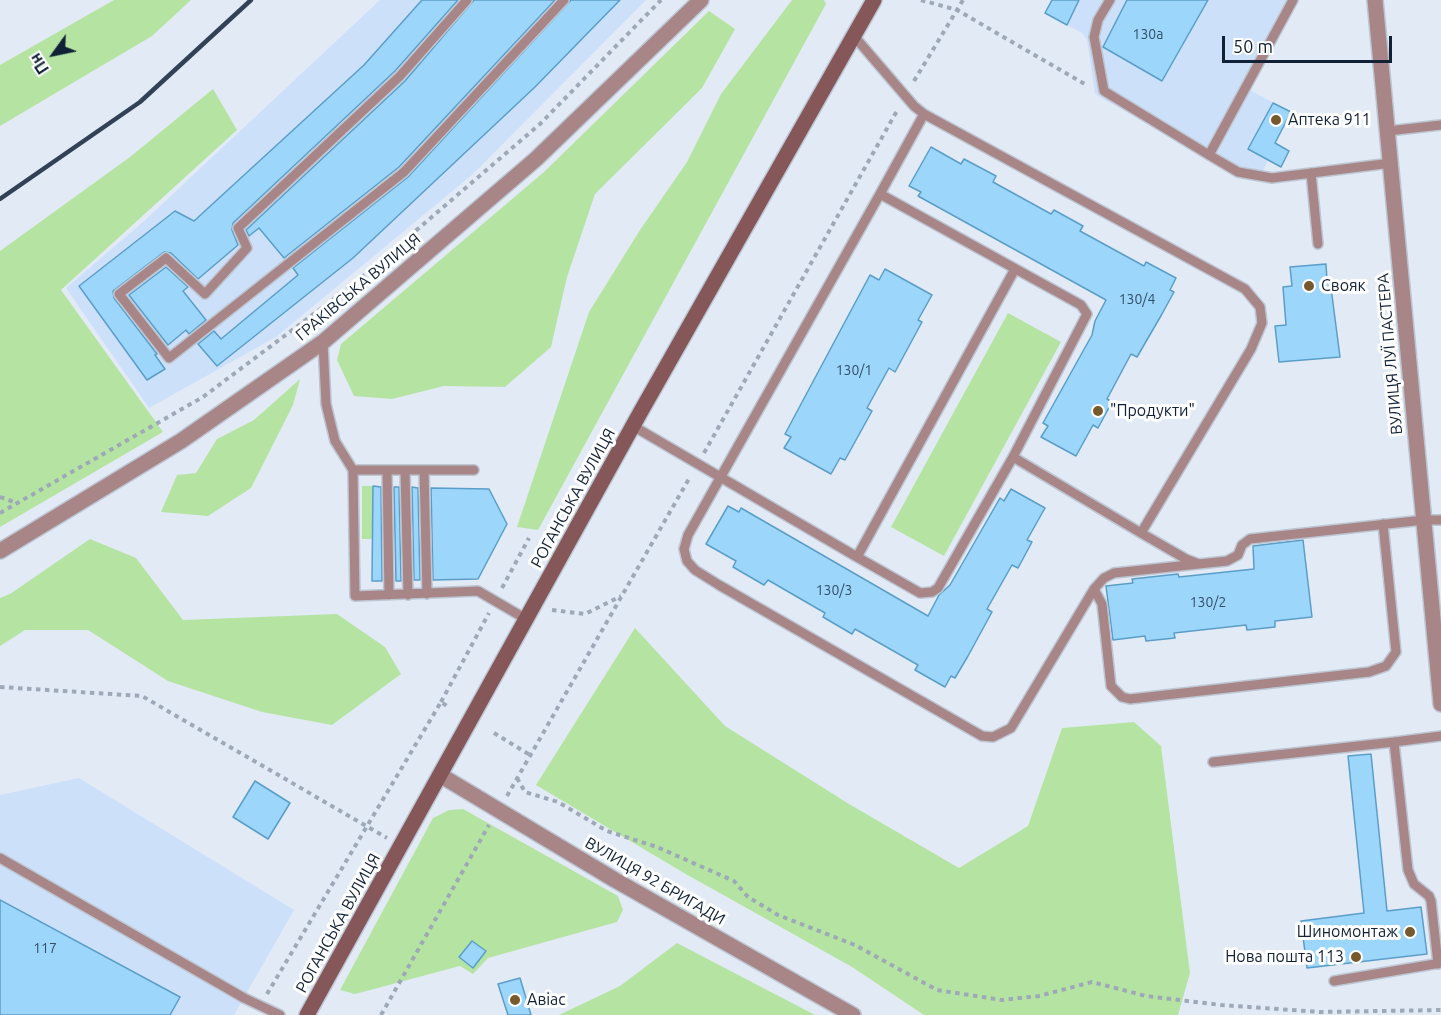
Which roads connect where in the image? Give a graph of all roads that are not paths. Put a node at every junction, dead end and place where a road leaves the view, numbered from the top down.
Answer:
1 (467, 0) edge
2 (564, 0) edge
3 (701, 0) edge
4 (874, 0) edge
5 (1110, 0) edge
6 (1293, 0) edge
7 (1375, 0) edge
8 (854, 36) junction
9 (924, 114) junction
10 (1441, 125) edge
11 (1388, 131) junction
12 (1209, 155) junction
13 (1391, 163) junction
14 (1311, 173) junction
15 (879, 194) junction
16 (1318, 244) dead end
17 (1015, 269) junction
18 (323, 342) junction
19 (633, 426) junction
20 (1013, 457) junction
21 (353, 470) junction
22 (387, 470) junction
23 (405, 470) junction
24 (424, 470) junction
25 (474, 470) dead end
26 (1424, 520) junction
27 (1441, 520) edge
28 (1383, 524) junction
29 (1141, 533) junction
30 (0, 551) edge
31 (857, 557) junction
32 (1199, 564) junction
33 (1094, 589) junction
34 (427, 594) junction
35 (408, 595) junction
36 (389, 596) junction
37 (530, 613) junction
38 (1441, 704) edge
39 (1441, 736) edge
40 (1394, 742) junction
41 (1213, 762) dead end
42 (440, 775) junction
43 (0, 858) edge
44 (1439, 963) edge
45 (1334, 981) dead end
46 (280, 1015) edge
47 (307, 1015) edge
48 (853, 1015) edge

1 - 2 lane
3 - 18 street, ГРАКІВСЬКА ВУЛИЦЯ
4 - 8 main road, РОГАНСЬКА ВУЛИЦЯ
5 - 12 lane
6 - 12 lane
7 - 11 street, ВУЛИЦЯ ЛУЇ ПАСТЕРА
8 - 9 lane
8 - 19 main road, РОГАНСЬКА ВУЛИЦЯ
9 - 15 lane
9 - 29 lane
10 - 11 lane
11 - 13 street, ВУЛИЦЯ ЛУЇ ПАСТЕРА
12 - 14 lane
13 - 14 lane
13 - 26 street, ВУЛИЦЯ ЛУЇ ПАСТЕРА
14 - 16 lane
15 - 17 lane
15 - 33 lane
17 - 20 lane
17 - 31 lane
18 - 21 lane
18 - 30 street, ГРАКІВСЬКА ВУЛИЦЯ
19 - 31 lane
19 - 37 main road, РОГАНСЬКА ВУЛИЦЯ
20 - 29 lane
20 - 31 lane
21 - 22 lane
21 - 36 lane
22 - 23 lane
22 - 36 lane
23 - 24 lane
23 - 35 lane
24 - 25 lane
24 - 34 lane
26 - 27 lane
26 - 28 lane
26 - 38 street, ВУЛИЦЯ ЛУЇ ПАСТЕРА
28 - 32 lane
28 - 33 lane
29 - 32 lane
32 - 33 lane
34 - 35 lane
34 - 37 lane
35 - 36 lane
37 - 42 main road, РОГАНСЬКА ВУЛИЦЯ
39 - 40 lane
40 - 41 lane
40 - 44 lane
42 - 47 main road, РОГАНСЬКА ВУЛИЦЯ
42 - 48 street, ВУЛИЦЯ 92 БРИГАДИ
43 - 46 lane
44 - 45 lane

